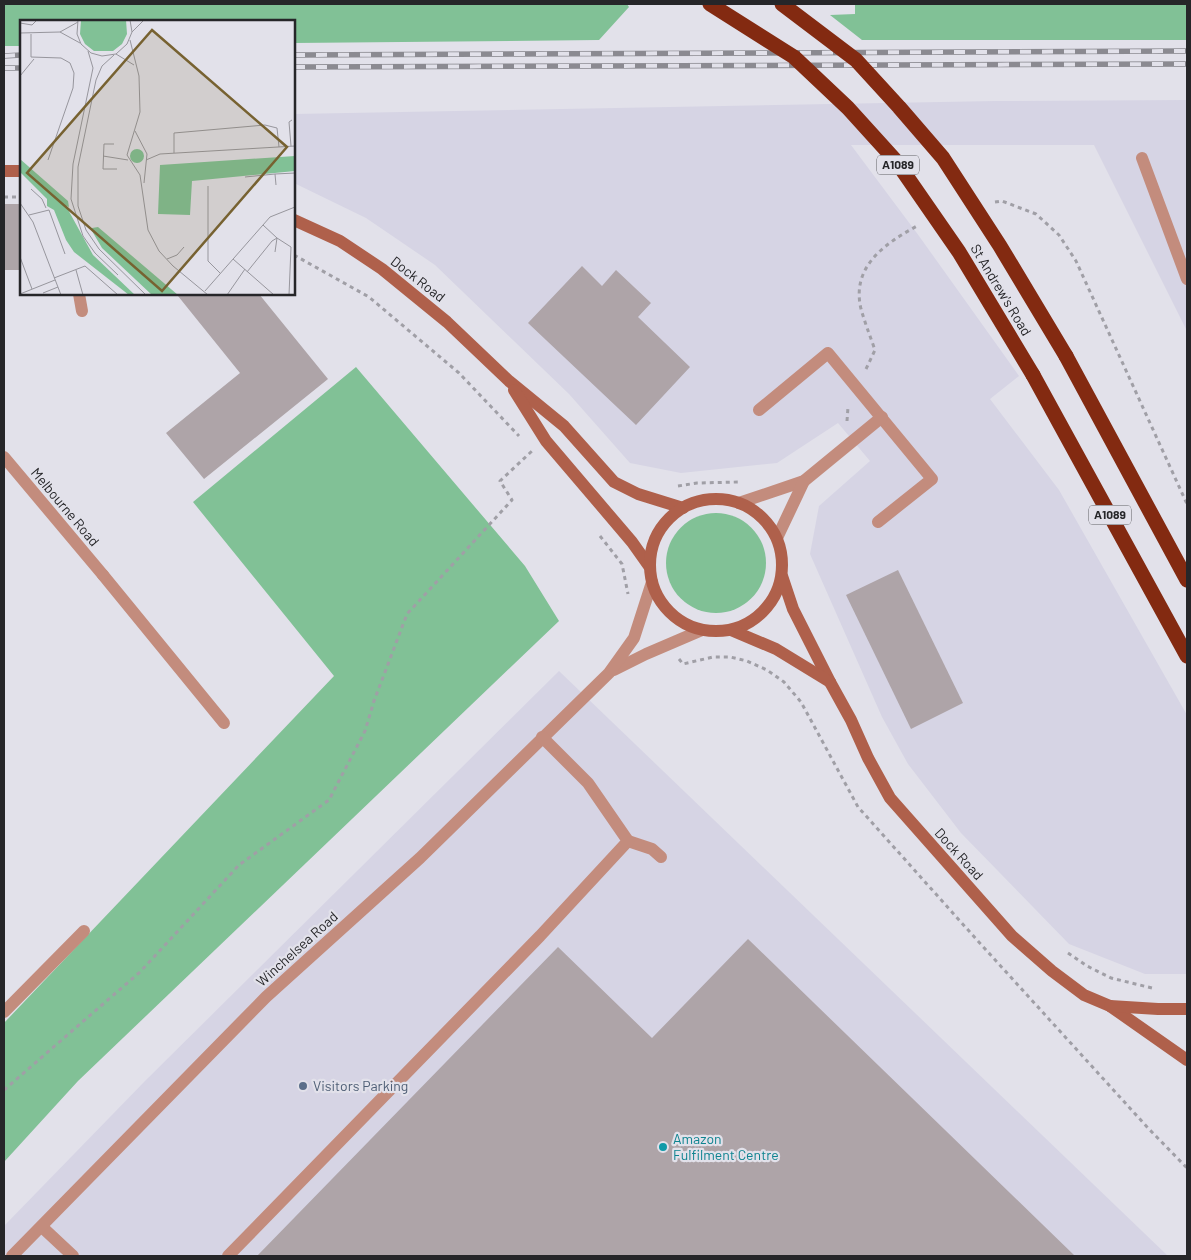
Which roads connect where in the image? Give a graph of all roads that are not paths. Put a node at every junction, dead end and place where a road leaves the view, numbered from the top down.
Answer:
1 (710, 4) edge
2 (782, 4) edge
3 (1142, 158) dead end
4 (4, 171) edge
5 (20, 171) edge
6 (295, 220) edge
7 (1187, 279) edge
8 (79, 295) edge
9 (82, 311) dead end
10 (509, 381) junction
11 (759, 410) dead end
12 (882, 417) junction
13 (4, 457) edge
14 (804, 481) junction
15 (739, 503) junction
16 (682, 508) junction
17 (878, 522) dead end
18 (776, 538) junction
19 (649, 566) junction
20 (782, 576) junction
21 (1187, 580) edge
22 (652, 582) junction
23 (702, 630) junction
24 (731, 630) junction
25 (1187, 656) edge
26 (610, 673) junction
27 (830, 682) junction
28 (224, 723) dead end
29 (542, 737) junction
30 (628, 841) junction
31 (661, 857) dead end
32 (84, 931) dead end
33 (1110, 1006) junction
34 (1187, 1009) edge
35 (4, 1012) edge
36 (1187, 1060) edge
37 (42, 1226) junction
38 (12, 1256) edge
39 (73, 1256) edge
40 (228, 1256) edge

1 - 25 highway, St Andrew's Road / A1089, bridge
2 - 21 highway, St Andrew's Road / A1089, bridge
3 - 7 street
4 - 5 street
6 - 10 street, Dock Road
8 - 9 street
10 - 16 street, Dock Road
10 - 19 street, Dock Road
11 - 12 street
12 - 14 street
12 - 17 street
13 - 28 street, Melbourne Road
14 - 15 street
14 - 18 street
15 - 16 street, Dock Road
15 - 18 street, Dock Road
16 - 19 street, Dock Road
18 - 20 street, Dock Road
19 - 22 street, Dock Road
20 - 24 street, Dock Road
20 - 27 street, Dock Road
22 - 23 street, Dock Road
22 - 26 street, Winchelsea Road
23 - 24 street, Dock Road
23 - 26 street, Winchelsea Road
24 - 27 street, Dock Road
26 - 29 street, Winchelsea Road
27 - 33 street, Dock Road
29 - 30 street
29 - 37 street, Winchelsea Road
30 - 31 street
30 - 40 street
32 - 35 street
33 - 34 street, Dock Road
33 - 36 street, Dock Road
37 - 38 street, Winchelsea Road
37 - 39 street

